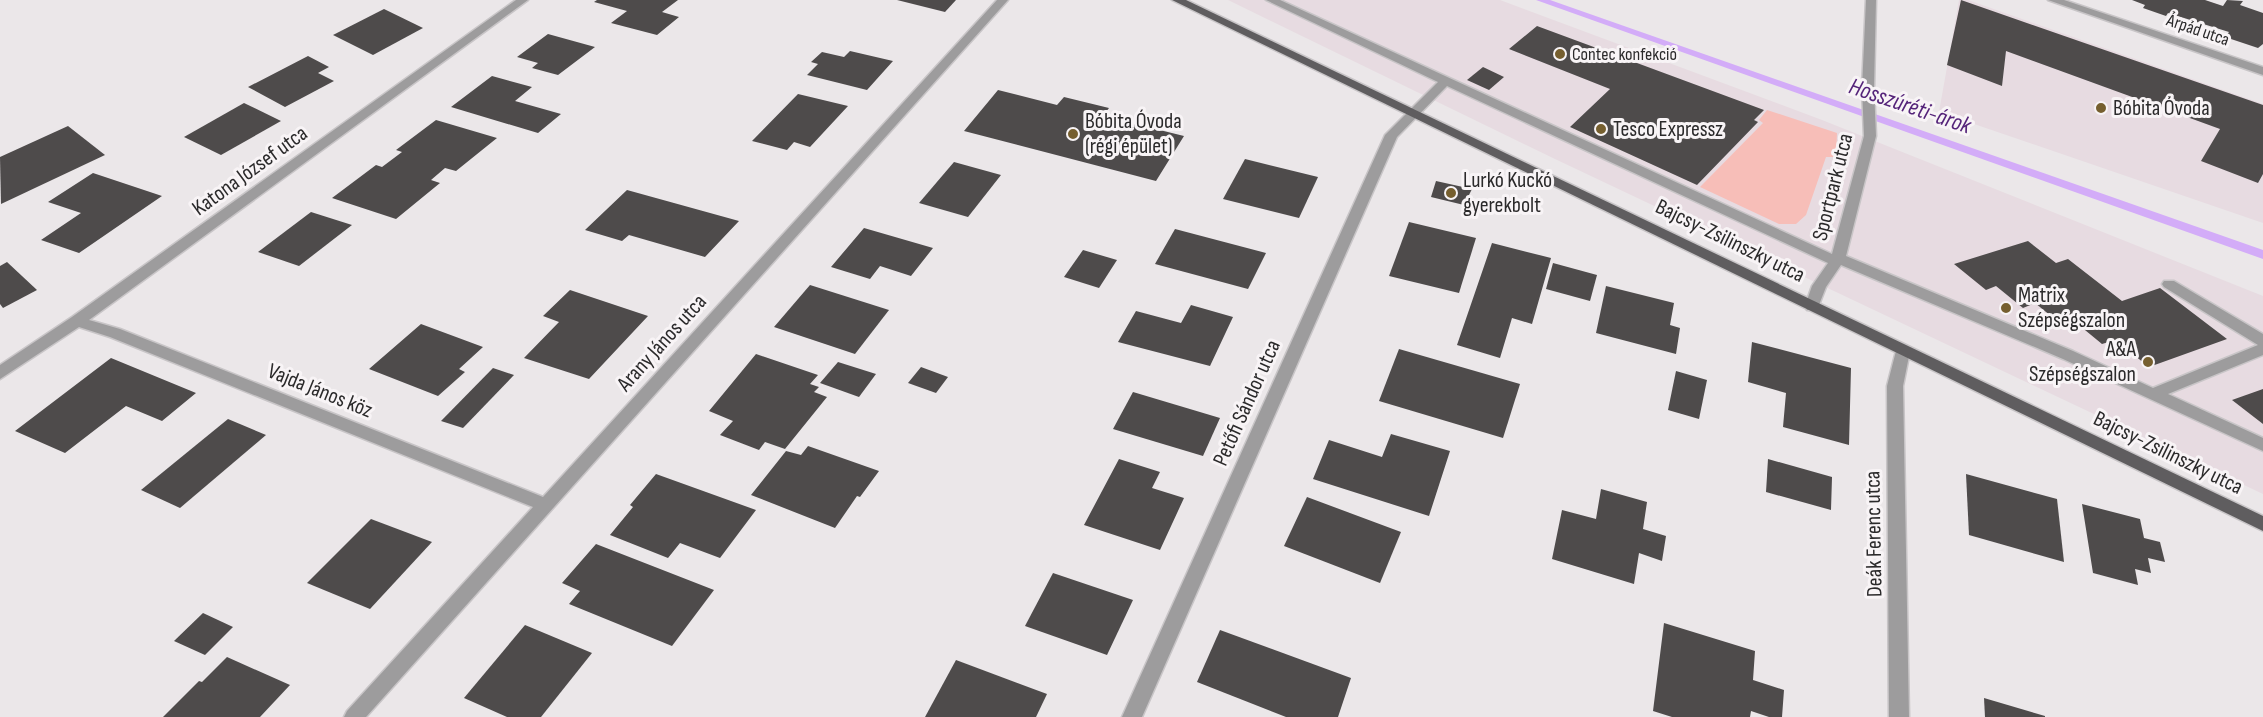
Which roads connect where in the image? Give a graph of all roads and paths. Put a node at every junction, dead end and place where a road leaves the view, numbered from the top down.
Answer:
1 (523, 0) edge
2 (1003, 0) edge
3 (1178, 0) edge
4 (1271, 0) edge
5 (1871, 0) edge
6 (2054, 0) edge
7 (2263, 71) edge
8 (1445, 81) junction
9 (1413, 113) junction
10 (1837, 259) junction
11 (2169, 284) dead end
12 (1812, 306) junction
13 (77, 321) junction
14 (2263, 341) edge
15 (2263, 349) edge
16 (1903, 351) junction
17 (0, 373) edge
18 (2153, 394) junction
19 (2263, 446) edge
20 (546, 505) junction
21 (2263, 524) edge
22 (354, 717) edge
23 (1132, 717) edge
24 (1899, 717) edge

1 - 13 street, Katona József utca
2 - 20 street, Arany János utca
3 - 9 main road, Bajcsy-Zsilinszky utca
4 - 8 street
5 - 10 street, Sportpark utca
6 - 7 street, Árpád utca
8 - 9 street, Petőfi Sándor utca
8 - 10 street
9 - 12 main road, Bajcsy-Zsilinszky utca
9 - 23 street, Petőfi Sándor utca
10 - 12 street, Sportpark utca
10 - 18 street
11 - 14 street
12 - 16 main road, Bajcsy-Zsilinszky utca
13 - 17 street, Katona József utca
13 - 20 street, Vajda János köz
15 - 18 street
16 - 21 main road, Bajcsy-Zsilinszky utca
16 - 24 street, Deák Ferenc utca
18 - 19 street
20 - 22 street, Arany János utca

